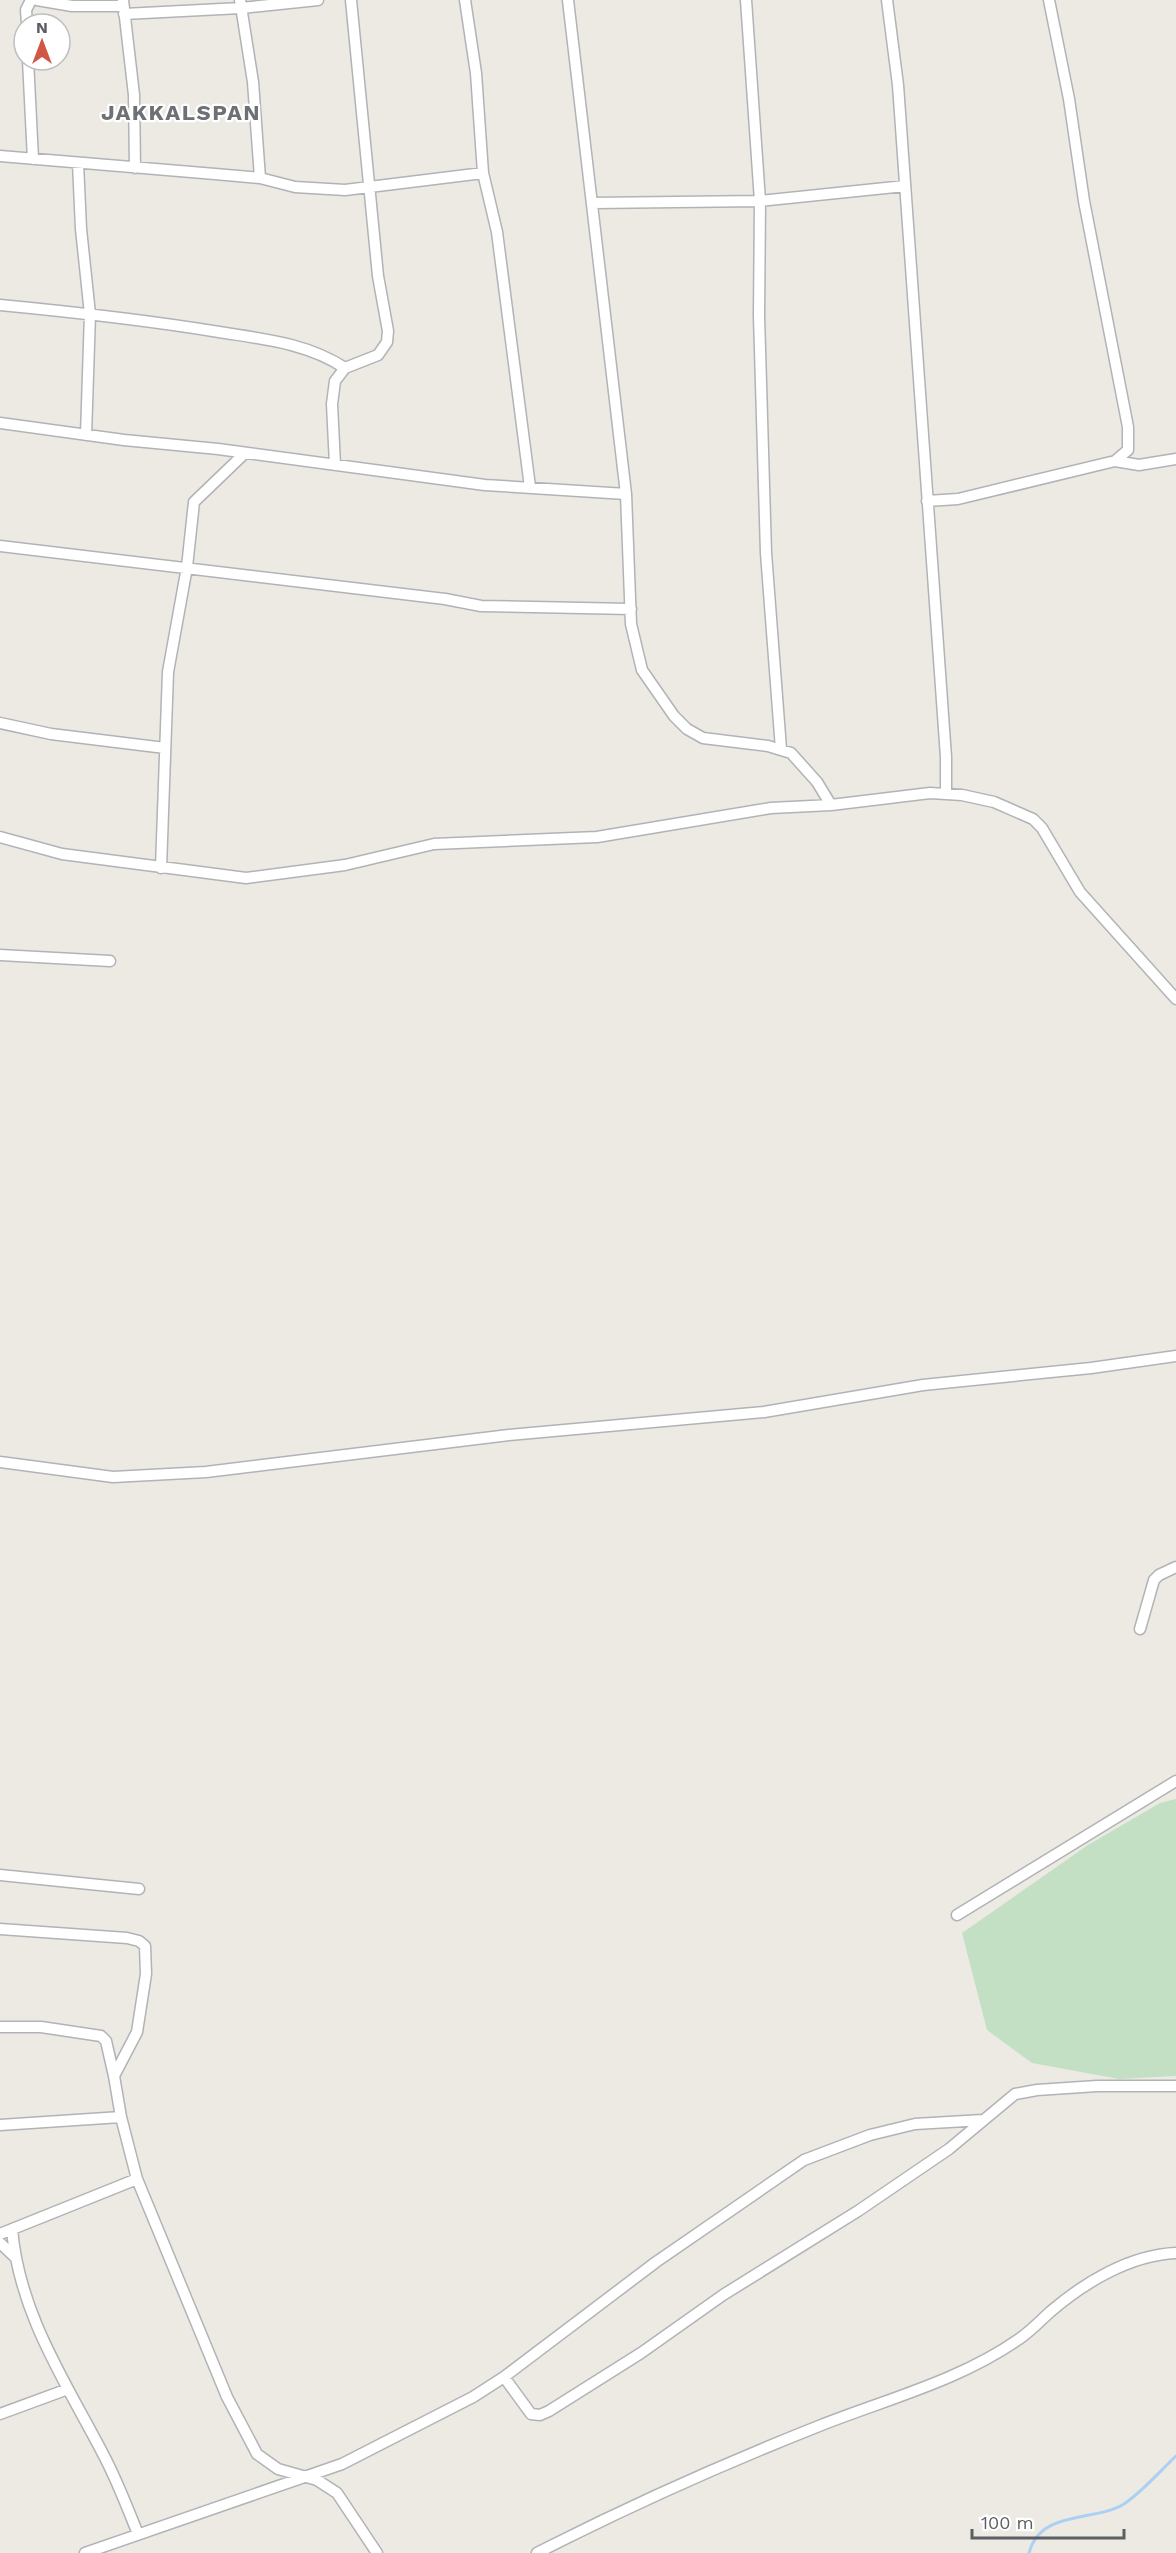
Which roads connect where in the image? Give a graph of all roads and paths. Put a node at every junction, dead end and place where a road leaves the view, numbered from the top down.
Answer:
1 (37, 0) edge
2 (318, 0) edge
3 (351, 0) edge
4 (465, 0) edge
5 (568, 0) edge
6 (746, 0) edge
7 (887, 0) edge
8 (1049, 0) edge
9 (241, 4) edge
10 (123, 7) edge
11 (29, 72) edge
12 (0, 156) edge
13 (33, 159) junction
14 (78, 163) junction
15 (135, 168) junction
16 (483, 173) junction
17 (260, 178) junction
18 (905, 186) junction
19 (370, 189) junction
20 (760, 201) junction
21 (592, 203) junction
22 (0, 305) edge
23 (90, 314) junction
24 (345, 368) junction
25 (0, 423) edge
26 (86, 435) junction
27 (244, 453) junction
28 (1176, 459) edge
29 (1114, 461) junction
30 (335, 465) junction
31 (530, 487) junction
32 (626, 494) junction
33 (927, 501) junction
34 (0, 546) edge
35 (187, 567) junction
36 (631, 609) junction
37 (0, 723) edge
38 (165, 748) junction
39 (781, 749) junction
40 (946, 793) junction
41 (831, 805) junction
42 (0, 837) edge
43 (161, 868) junction
44 (0, 955) edge
45 (110, 961) dead end
46 (1176, 999) edge
47 (1176, 1356) edge
48 (0, 1462) edge
49 (1176, 1567) edge
50 (1140, 1629) dead end
51 (1176, 1781) edge
52 (0, 1875) edge
53 (139, 1889) dead end
54 (957, 1915) dead end
55 (0, 1929) edge
56 (0, 2027) edge
57 (114, 2076) junction
58 (1176, 2086) edge
59 (121, 2117) junction
60 (983, 2120) junction
61 (0, 2125) edge
62 (137, 2179) junction
63 (12, 2229) junction
64 (0, 2234) edge
65 (0, 2243) edge
66 (1176, 2253) edge
67 (15, 2257) junction
68 (504, 2377) junction
69 (68, 2389) junction
70 (0, 2414) edge
71 (304, 2477) junction
72 (138, 2535) junction
73 (85, 2553) edge
74 (377, 2553) edge
75 (537, 2553) edge

1 - 10 street
2 - 9 street
3 - 19 street
4 - 16 street
5 - 21 street
6 - 20 street
7 - 18 street
8 - 29 street
9 - 10 street
9 - 17 street
10 - 15 street
11 - 13 street
12 - 13 street
13 - 14 street
14 - 15 street
14 - 23 street
15 - 17 street
16 - 19 street
16 - 31 street
17 - 19 street
18 - 20 street
18 - 33 street
19 - 24 street
20 - 21 street
20 - 39 street
21 - 32 street
22 - 23 street
23 - 24 street
23 - 26 street
24 - 30 street
25 - 26 street
26 - 27 street
27 - 30 street
27 - 35 street
28 - 29 street
29 - 33 street
30 - 31 street
31 - 32 street
32 - 36 street
33 - 40 street
34 - 35 street
35 - 36 street
35 - 38 street
36 - 39 street
37 - 38 street
38 - 43 street
39 - 41 street
40 - 41 street
40 - 46 street
41 - 43 street
42 - 43 street
44 - 45 street
47 - 48 street
49 - 50 street
51 - 54 street
52 - 53 street
55 - 57 street
56 - 57 street
57 - 59 street
58 - 60 street
59 - 61 street
59 - 62 street
60 - 68 street
60 - 68 street
62 - 63 street
62 - 71 street
63 - 64 street
63 - 67 street
65 - 67 street
66 - 75 street
67 - 69 street
68 - 71 street
69 - 70 street
69 - 72 street
71 - 72 street
71 - 74 street
72 - 73 street

